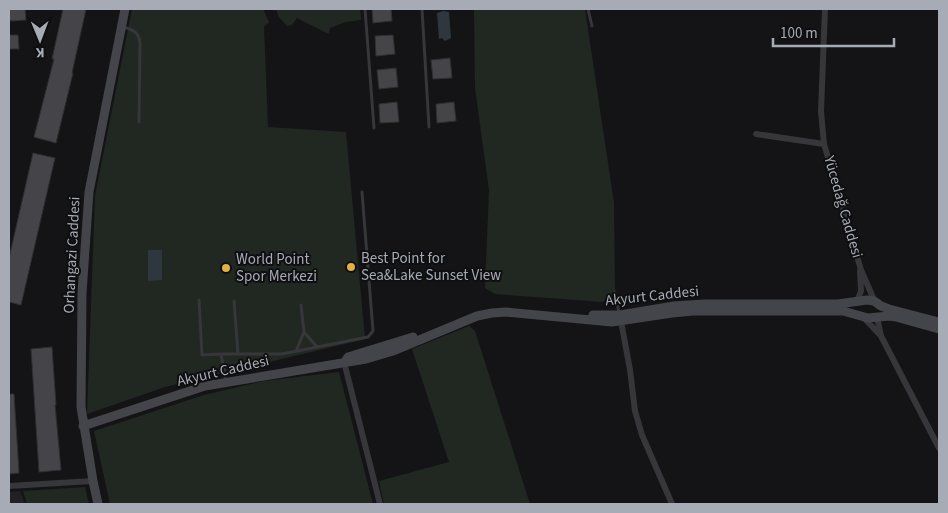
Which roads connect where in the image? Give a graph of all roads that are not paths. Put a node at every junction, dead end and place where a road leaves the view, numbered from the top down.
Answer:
1 (125, 9) edge
2 (365, 9) edge
3 (422, 9) edge
4 (588, 9) edge
5 (825, 9) edge
6 (122, 26) junction
7 (592, 26) dead end
8 (138, 122) dead end
9 (429, 127) dead end
10 (374, 128) dead end
11 (756, 134) dead end
12 (824, 144) junction
13 (362, 192) dead end
14 (861, 270) junction
15 (615, 292) dead end
16 (199, 300) dead end
17 (234, 301) dead end
18 (857, 301) junction
19 (878, 304) junction
20 (301, 305) dead end
21 (859, 315) junction
22 (880, 316) junction
23 (620, 318) junction
24 (939, 322) edge
25 (939, 329) edge
26 (304, 332) junction
27 (881, 336) junction
28 (317, 347) junction
29 (296, 351) junction
30 (221, 354) junction
31 (238, 354) junction
32 (344, 362) junction
33 (226, 382) junction
34 (83, 426) junction
35 (939, 448) edge
36 (93, 481) junction
37 (9, 486) edge
38 (98, 504) edge
39 (380, 504) edge
40 (672, 504) edge

1 - 6 street, Orhangazi Caddesi
2 - 10 lane
3 - 9 lane
4 - 7 lane
5 - 12 street, Yücedağ Caddesi
6 - 8 lane
6 - 34 street, Orhangazi Caddesi
11 - 12 street
12 - 14 street, Yücedağ Caddesi
13 - 28 lane
14 - 18 street
14 - 19 street
15 - 23 lane
16 - 30 lane
17 - 31 lane
18 - 19 street, Akyurt Caddesi
18 - 21 street
18 - 23 street, Akyurt Caddesi
19 - 22 street
19 - 24 street, Akyurt Caddesi
20 - 26 lane
21 - 22 street, Akyurt Caddesi
21 - 23 street, Akyurt Caddesi
21 - 27 street
22 - 25 street, Akyurt Caddesi
22 - 27 street
23 - 32 street, Akyurt Caddesi
23 - 40 street
26 - 28 lane
26 - 29 lane
27 - 35 street
28 - 29 lane
29 - 31 lane
30 - 31 lane
30 - 33 lane
32 - 33 street, Akyurt Caddesi
32 - 39 street
33 - 34 street, Akyurt Caddesi
34 - 36 street, Orhangazi Caddesi
36 - 37 street
36 - 38 street, Orhangazi Caddesi

